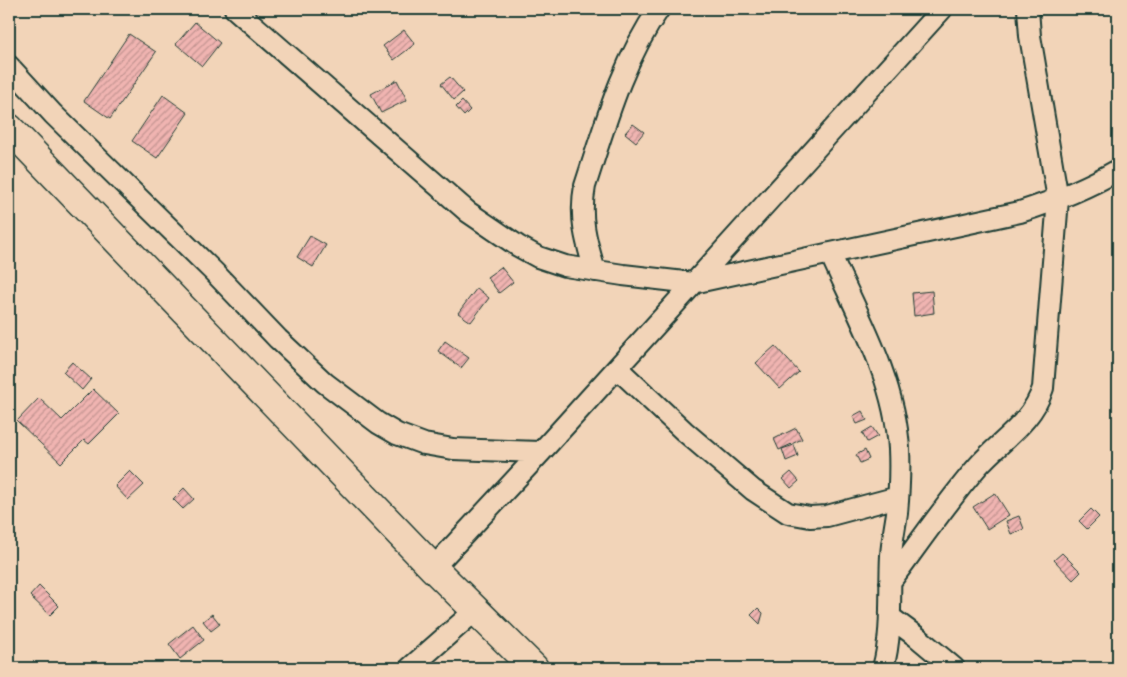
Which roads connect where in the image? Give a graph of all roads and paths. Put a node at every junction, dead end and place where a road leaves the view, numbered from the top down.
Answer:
1 (235, 9) edge
2 (659, 9) edge
3 (942, 9) edge
4 (1028, 9) edge
5 (9, 66) edge
6 (9, 128) edge
7 (1118, 170) edge
8 (1089, 186) junction
9 (1118, 187) edge
10 (1058, 199) junction
11 (830, 253) junction
12 (595, 271) junction
13 (693, 283) junction
14 (617, 368) junction
15 (541, 452) junction
16 (898, 497) junction
17 (433, 568) junction
18 (890, 582) junction
19 (476, 610) junction
20 (890, 617) junction
21 (410, 668) edge
22 (534, 668) edge
23 (883, 668) edge
24 (954, 668) edge

1 - 12 street
2 - 12 street
3 - 13 street
4 - 10 street
5 - 15 street
6 - 17 main road
7 - 8 street
8 - 9 street
8 - 10 street
10 - 11 street
10 - 18 street
11 - 13 street
11 - 16 street
12 - 13 street
13 - 14 street
14 - 15 street
14 - 16 street
15 - 17 street
16 - 18 street
17 - 19 main road
18 - 20 street
19 - 21 street
19 - 22 main road
20 - 23 street
20 - 24 street

